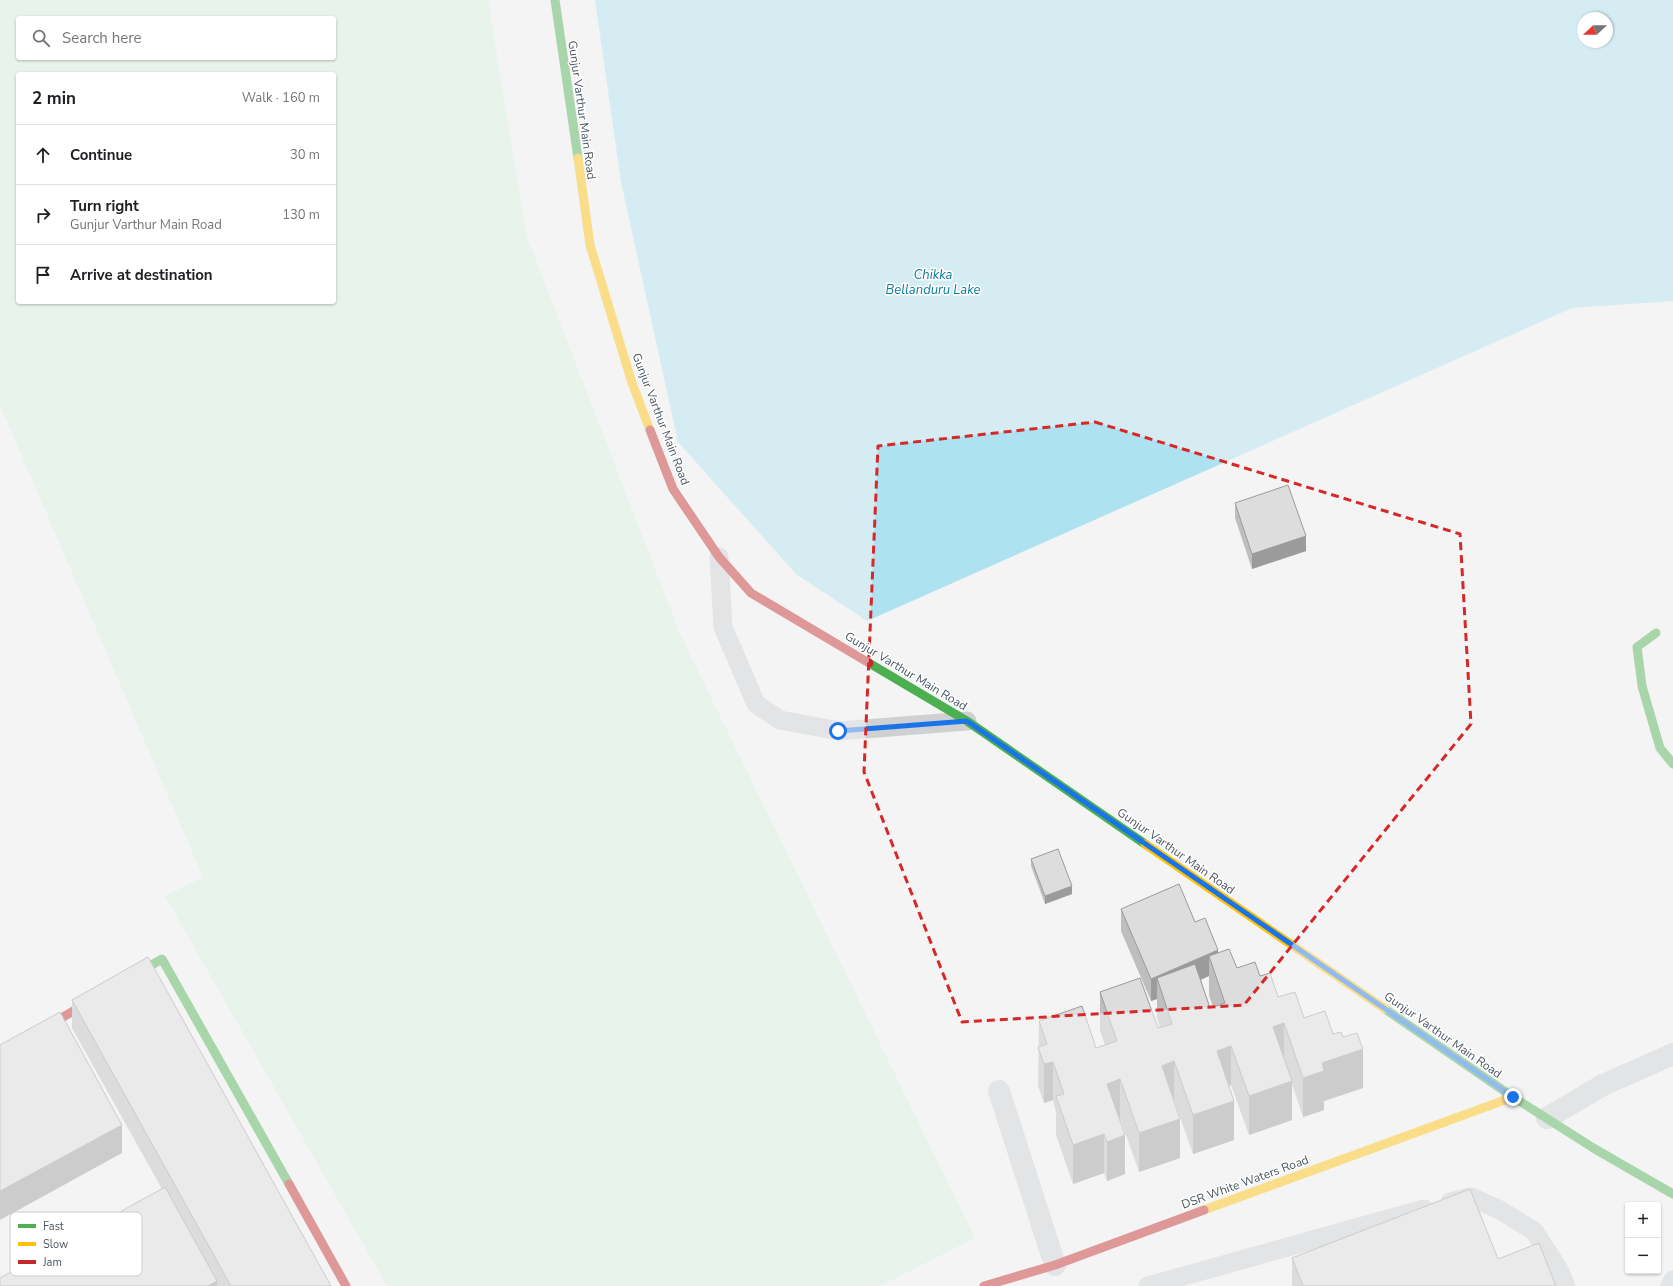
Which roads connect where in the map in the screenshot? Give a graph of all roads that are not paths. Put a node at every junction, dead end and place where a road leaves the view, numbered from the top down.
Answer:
1 (555, 0) edge
2 (719, 557) junction
3 (1656, 633) dead end
4 (967, 721) junction
5 (1673, 764) edge
6 (121, 983) edge
7 (108, 991) edge
8 (0, 1053) edge
9 (1673, 1054) edge
10 (999, 1092) dead end
11 (1513, 1097) junction
12 (1547, 1118) junction
13 (1673, 1194) edge
14 (1055, 1265) junction
15 (1673, 1280) edge
16 (1182, 1281) edge
17 (346, 1286) edge
18 (984, 1286) edge
19 (1148, 1286) edge
20 (1566, 1286) edge
21 (1670, 1286) edge

1 - 2 main road, Gunjur Varthur Main Road
2 - 4 main road, Gunjur Varthur Main Road
2 - 4 lane
3 - 5 main road
4 - 11 main road, Gunjur Varthur Main Road
6 - 17 main road
7 - 8 main road
9 - 12 street
10 - 14 street
11 - 12 main road, Gunjur Varthur Main Road
11 - 14 main road, DSR White Waters Road
12 - 13 main road, Gunjur Varthur Main Road
14 - 18 main road, DSR White Waters Road
15 - 21 lane
16 - 19 lane
16 - 20 lane

